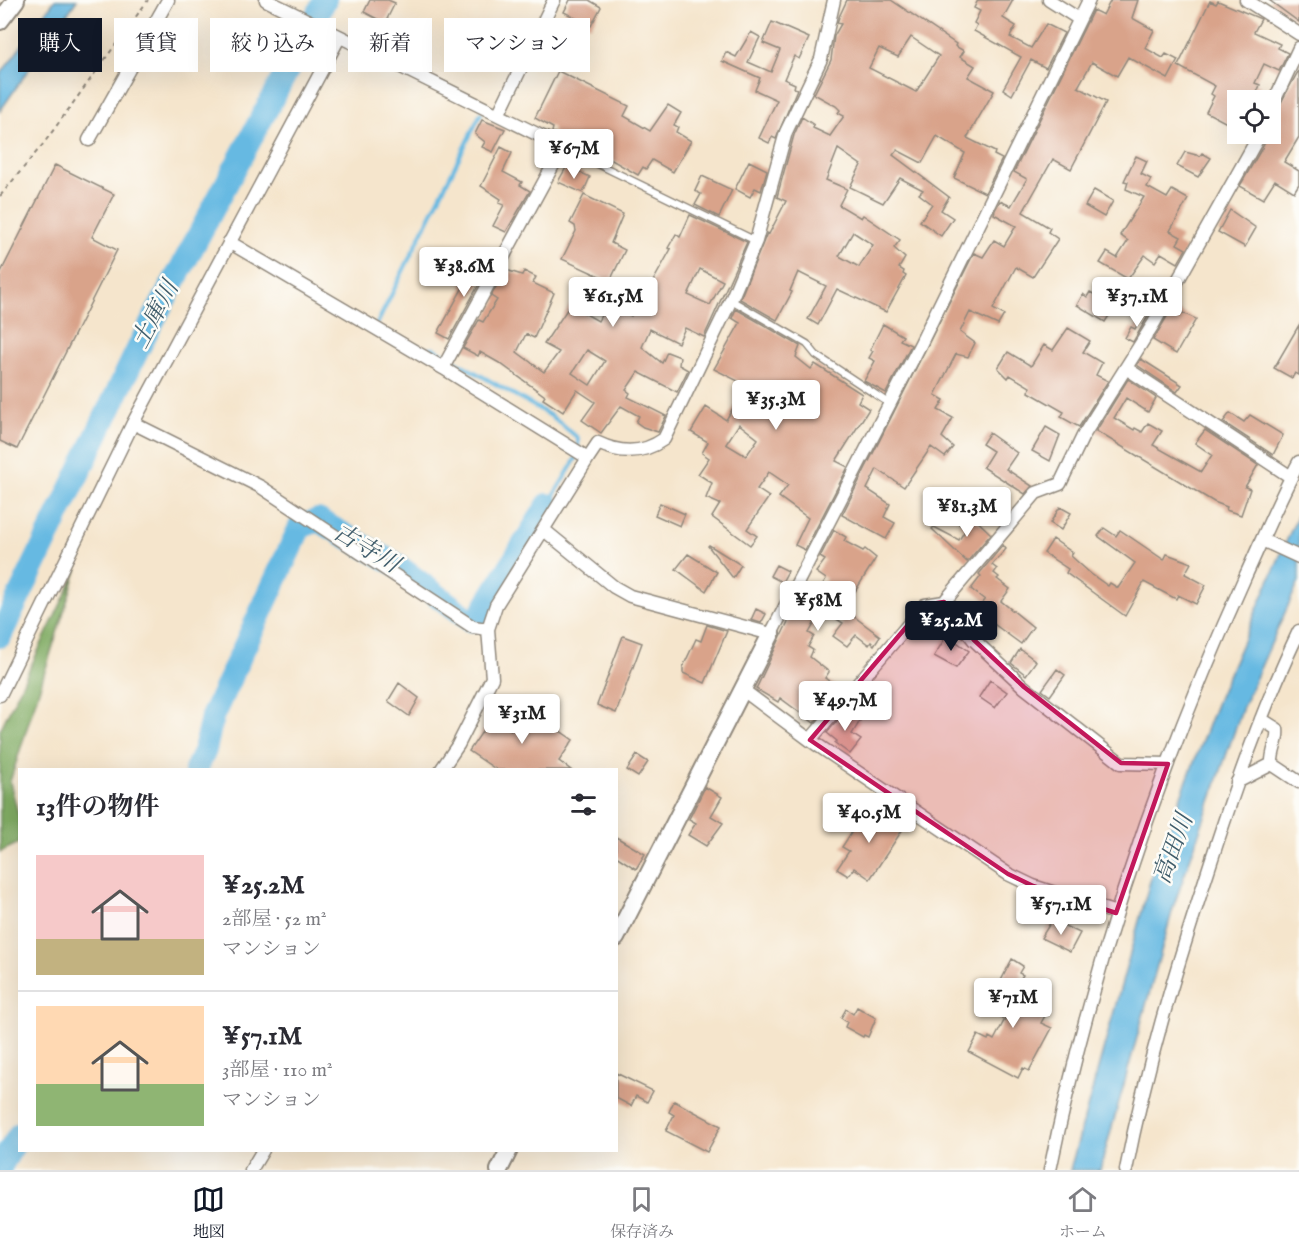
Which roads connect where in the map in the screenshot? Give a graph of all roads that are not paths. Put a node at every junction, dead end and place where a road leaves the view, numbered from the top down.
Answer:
1 (7, 0) edge
2 (16, 0) edge
3 (168, 0) edge
4 (266, 0) edge
5 (554, 0) edge
6 (834, 0) edge
7 (1049, 0) edge
8 (1089, 0) edge
9 (1246, 0) edge
10 (0, 14) edge
11 (1079, 19) junction
12 (0, 21) edge
13 (1299, 34) edge
14 (339, 38) junction
15 (1299, 48) edge
16 (1279, 90) edge
17 (499, 113) junction
18 (89, 140) dead end
19 (1254, 144) edge
20 (563, 147) junction
21 (756, 241) junction
22 (229, 242) junction
23 (731, 300) junction
24 (442, 368) junction
25 (1126, 368) junction
26 (890, 404) junction
27 (133, 423) junction
28 (588, 458) junction
29 (1299, 462) edge
30 (1291, 477) junction
31 (544, 530) junction
32 (1264, 540) junction
33 (1299, 557) edge
34 (944, 602) junction
35 (488, 629) junction
36 (1299, 631) edge
37 (771, 634) junction
38 (743, 690) junction
39 (0, 695) edge
40 (1261, 719) junction
41 (810, 740) junction
42 (1168, 764) junction
43 (1272, 764) junction
44 (442, 768) edge
45 (1237, 782) junction
46 (1299, 782) edge
47 (1116, 914) junction
48 (618, 934) edge
49 (262, 1152) edge
50 (507, 1152) edge
51 (251, 1170) edge
52 (499, 1170) edge
53 (1050, 1170) edge
54 (1126, 1170) edge

1 - 10 street
2 - 12 street
3 - 18 street
4 - 14 street
5 - 17 street
6 - 21 street
7 - 11 street
8 - 11 street
9 - 13 street
11 - 26 street
14 - 17 street
14 - 22 street
15 - 16 street
17 - 20 street
19 - 25 street
20 - 21 lane
20 - 24 street
21 - 23 street
22 - 24 street
22 - 27 street
23 - 26 lane
23 - 28 street
24 - 28 street
25 - 30 street
25 - 34 street
26 - 37 street
27 - 35 street
27 - 39 street
28 - 31 street
29 - 30 street
30 - 32 street
31 - 35 street
31 - 37 street
32 - 33 street
32 - 42 street
34 - 41 street
34 - 42 street
35 - 44 street
36 - 40 street
37 - 38 street
38 - 41 street
38 - 48 street
40 - 43 street
40 - 45 street
41 - 47 street
42 - 47 street
43 - 45 street
43 - 46 street
45 - 54 street
47 - 53 street
49 - 51 street
50 - 52 street

